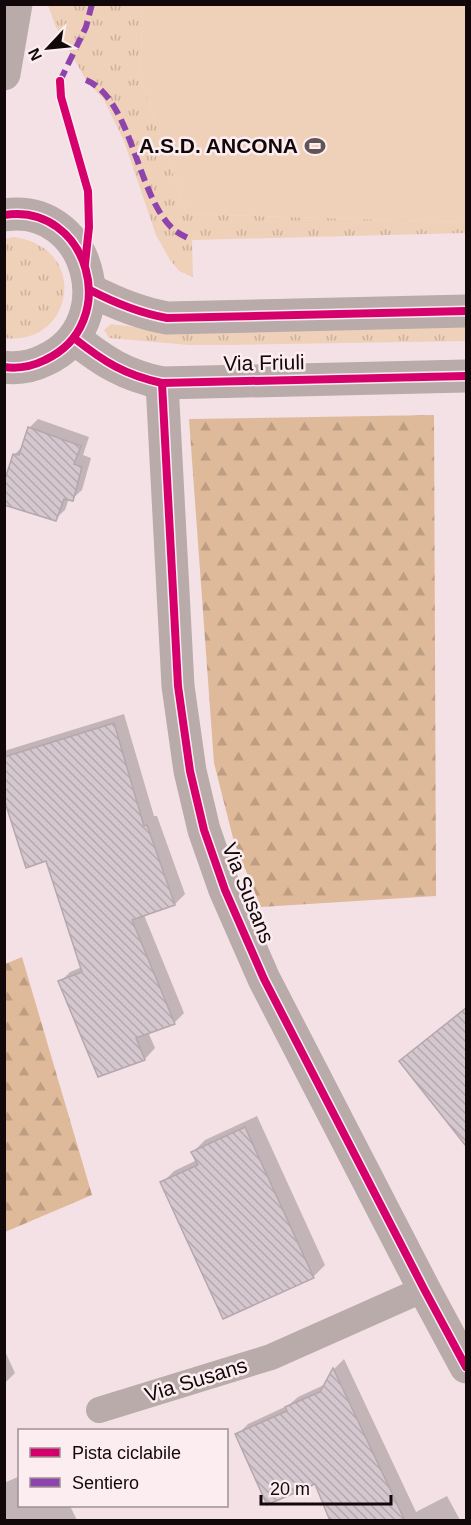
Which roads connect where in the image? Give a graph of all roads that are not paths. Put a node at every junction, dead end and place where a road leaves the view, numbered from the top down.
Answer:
1 (16, 4) edge
2 (4, 74) edge
3 (4, 215) edge
4 (90, 290) junction
5 (466, 311) edge
6 (74, 338) junction
7 (4, 367) edge
8 (466, 376) edge
9 (162, 383) junction
10 (424, 1289) junction
11 (466, 1367) edge
12 (99, 1410) dead end

1 - 2 street
3 - 4 street
4 - 5 street
4 - 6 street
6 - 7 street
6 - 9 street, Via Friuli
8 - 9 street, Via Friuli
9 - 10 street, Via Susans
10 - 11 street, Via Susans
10 - 12 lane, Via Susans

